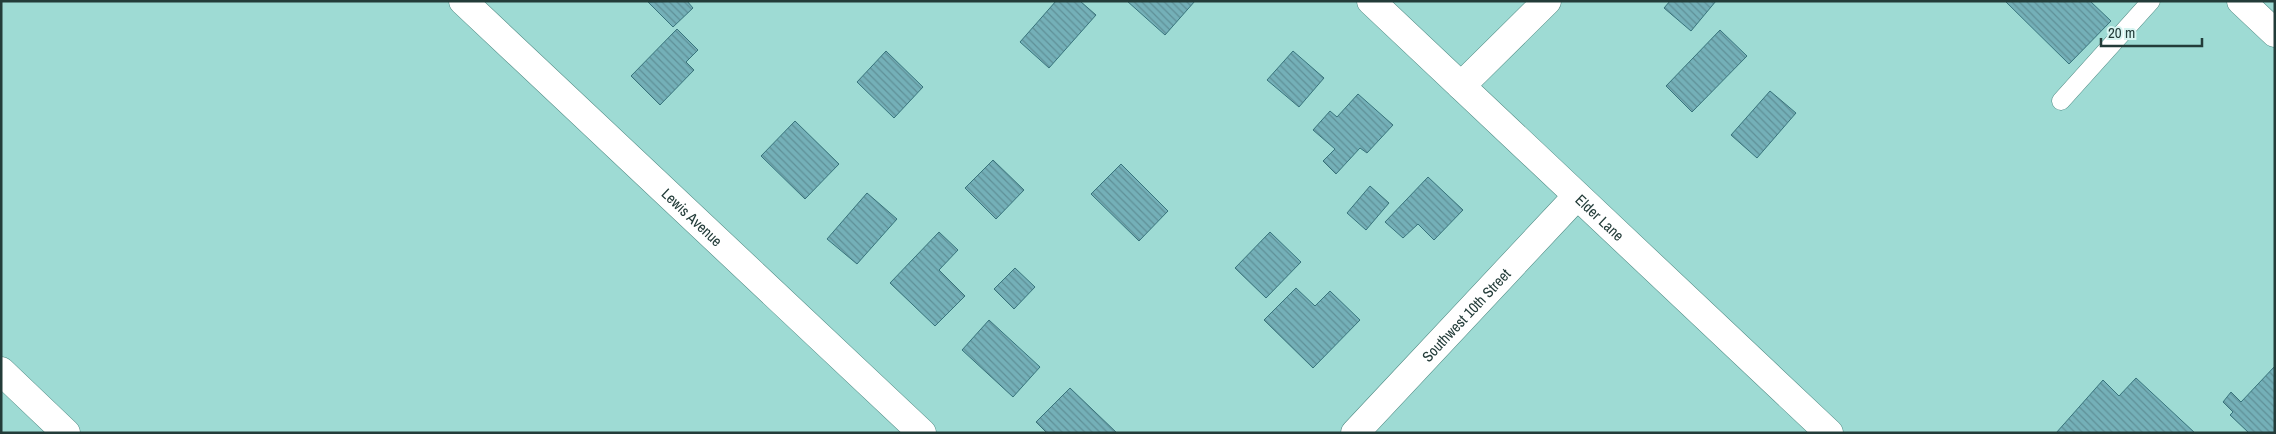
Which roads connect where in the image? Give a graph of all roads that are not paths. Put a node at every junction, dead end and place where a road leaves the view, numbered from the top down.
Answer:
1 (464, 1) edge
2 (1371, 1) edge
3 (1547, 1) edge
4 (2151, 1) edge
5 (2241, 1) edge
6 (2275, 33) edge
7 (1461, 86) junction
8 (2061, 101) dead end
9 (1577, 196) junction
10 (1, 371) edge
11 (66, 433) edge
12 (922, 433) edge
13 (1355, 433) edge
14 (1829, 433) edge

1 - 12 street, Lewis Avenue
2 - 7 street, Elder Lane
3 - 7 street
4 - 8 lane
5 - 6 street
7 - 9 street, Elder Lane
9 - 13 street, Southwest 10th Street
9 - 14 street, Elder Lane
10 - 11 street

